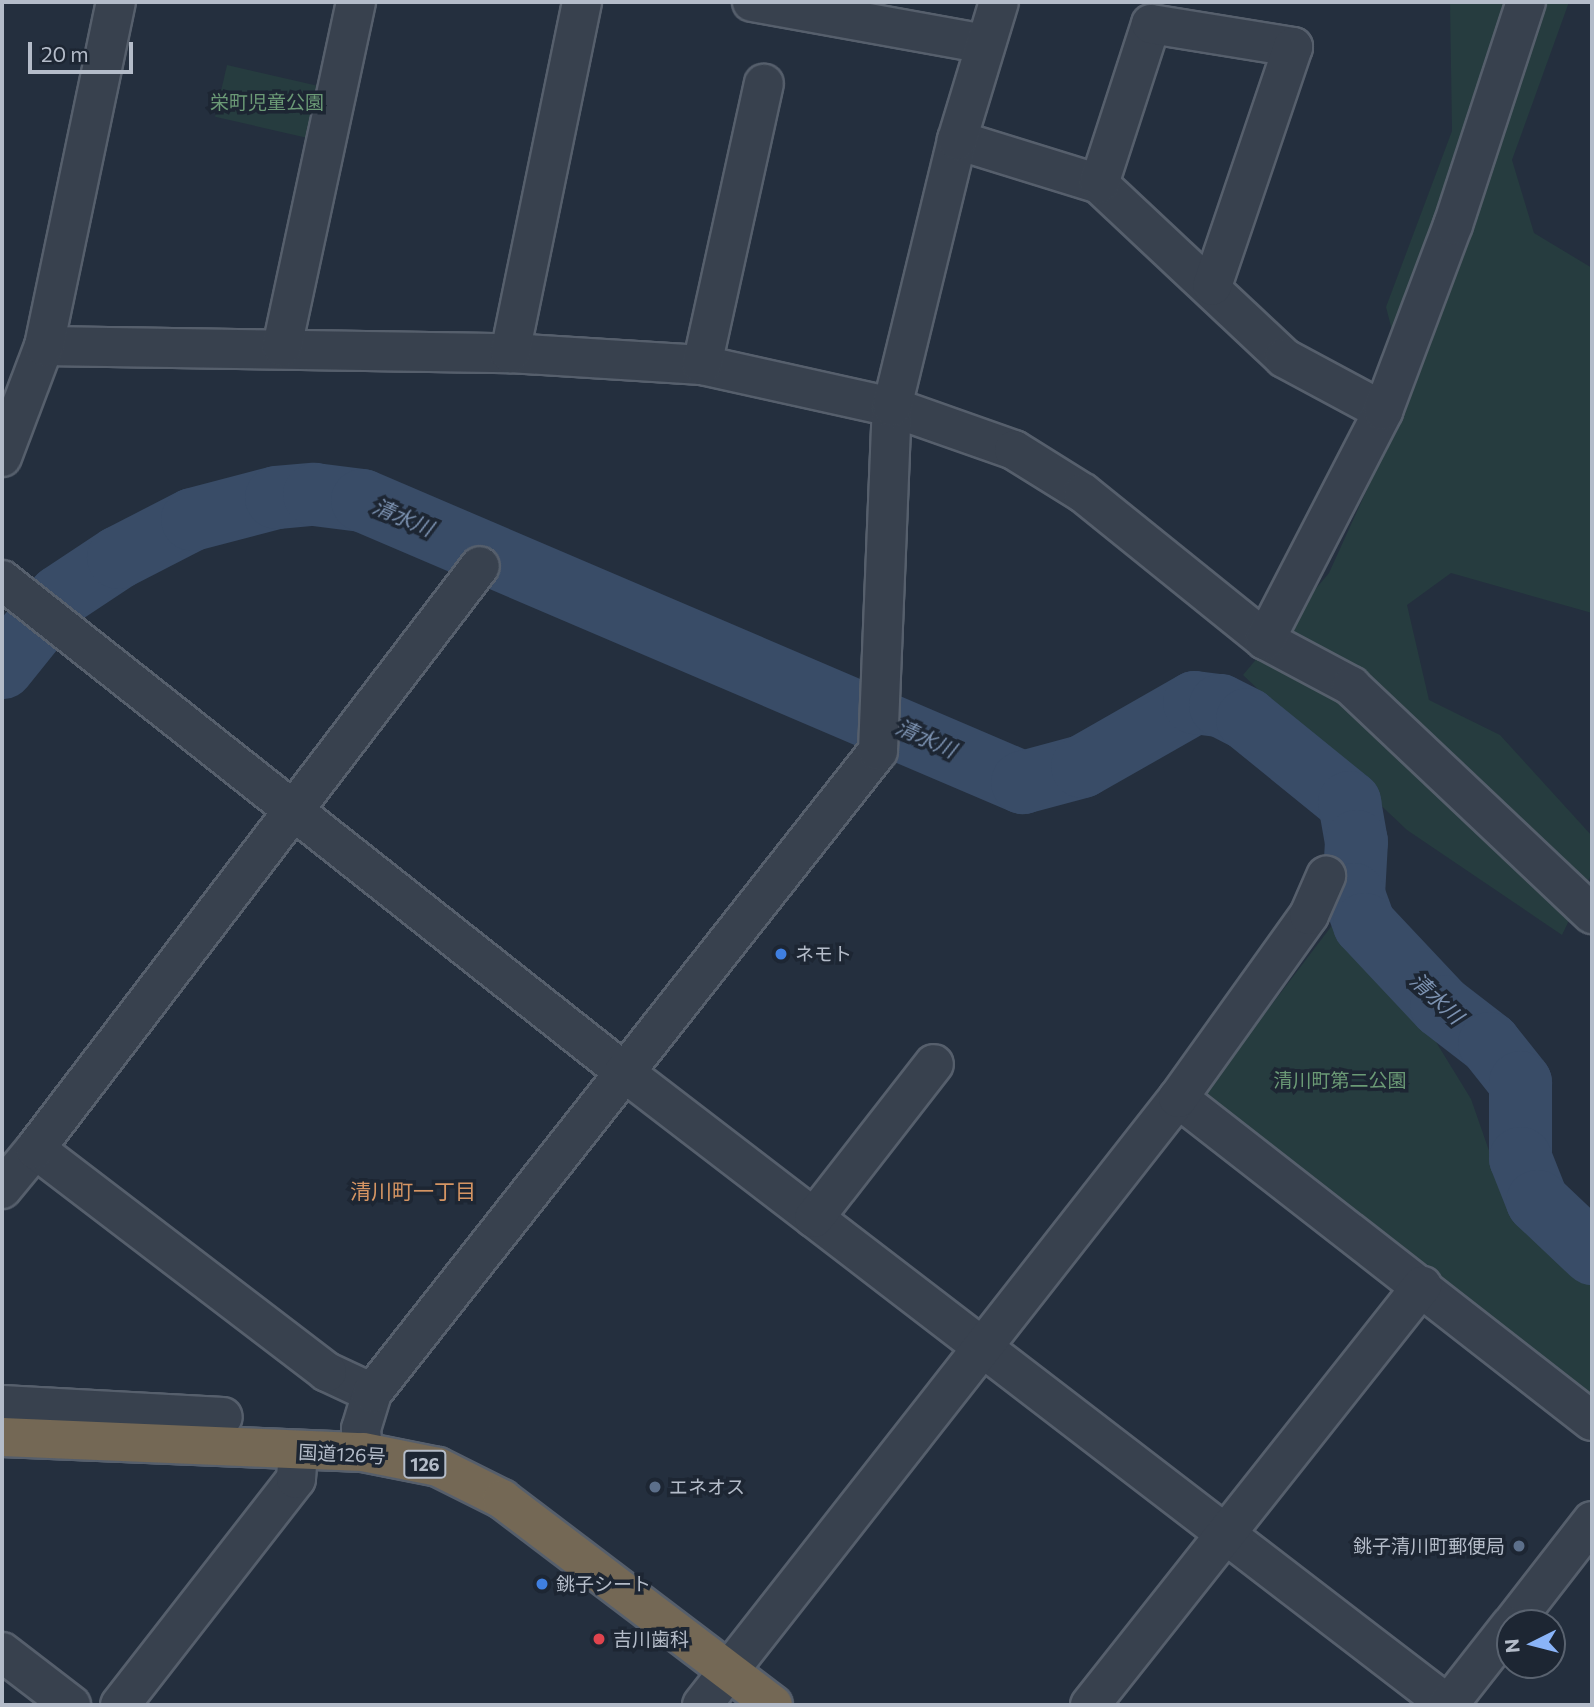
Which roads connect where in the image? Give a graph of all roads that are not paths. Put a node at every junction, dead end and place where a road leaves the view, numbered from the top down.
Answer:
1 (116, 2) edge
2 (356, 2) edge
3 (582, 2) edge
4 (752, 2) edge
5 (999, 2) edge
6 (1526, 2) edge
7 (985, 44) junction
8 (764, 84) dead end
9 (957, 140) junction
10 (1099, 184) junction
11 (1212, 286) junction
12 (44, 346) junction
13 (282, 347) junction
14 (510, 353) junction
15 (702, 365) junction
16 (892, 407) junction
17 (1383, 411) junction
18 (2, 457) edge
19 (480, 566) dead end
20 (15, 590) edge
21 (1265, 640) junction
22 (292, 805) junction
23 (1326, 876) dead end
24 (1592, 914) edge
25 (934, 1064) dead end
26 (624, 1072) junction
27 (1178, 1098) junction
28 (36, 1149) junction
29 (2, 1189) edge
30 (814, 1218) junction
31 (1422, 1286) junction
32 (981, 1348) junction
33 (372, 1393) junction
34 (2, 1405) edge
35 (223, 1418) dead end
36 (1592, 1421) edge
37 (2, 1437) edge
38 (298, 1452) junction
39 (363, 1452) junction
40 (1225, 1531) junction
41 (1587, 1538) edge
42 (1525, 1609) edge
43 (1496, 1644) edge
44 (2, 1652) edge
45 (727, 1672) junction
46 (71, 1705) edge
47 (120, 1705) edge
48 (702, 1705) edge
49 (772, 1705) edge
50 (1090, 1705) edge
51 (1448, 1705) edge

1 - 12 street
2 - 13 street
3 - 14 street
4 - 7 street
5 - 7 street
6 - 17 street
7 - 9 street
8 - 15 street
9 - 10 street
9 - 16 street
10 - 11 street
10 - 11 street
11 - 17 street
12 - 13 street
12 - 18 street
13 - 14 street
14 - 15 street
15 - 16 street
16 - 21 street
16 - 26 street
17 - 21 street
19 - 22 street
20 - 22 street
21 - 24 street
22 - 26 street
22 - 28 street
23 - 27 street
25 - 30 street
26 - 30 street
26 - 33 street
27 - 31 street
27 - 32 street
28 - 29 street
28 - 33 street
30 - 32 street
31 - 36 street
31 - 40 street
32 - 40 street
32 - 45 street
33 - 39 street
34 - 35 street
37 - 38 highway, 国道126号 / 126
38 - 39 highway, 国道126号 / 126
38 - 47 street
39 - 45 highway, 国道126号 / 126
40 - 50 street
40 - 51 street
41 - 42 street
43 - 51 street
44 - 46 street
45 - 48 street
45 - 49 highway, 国道126号 / 126

